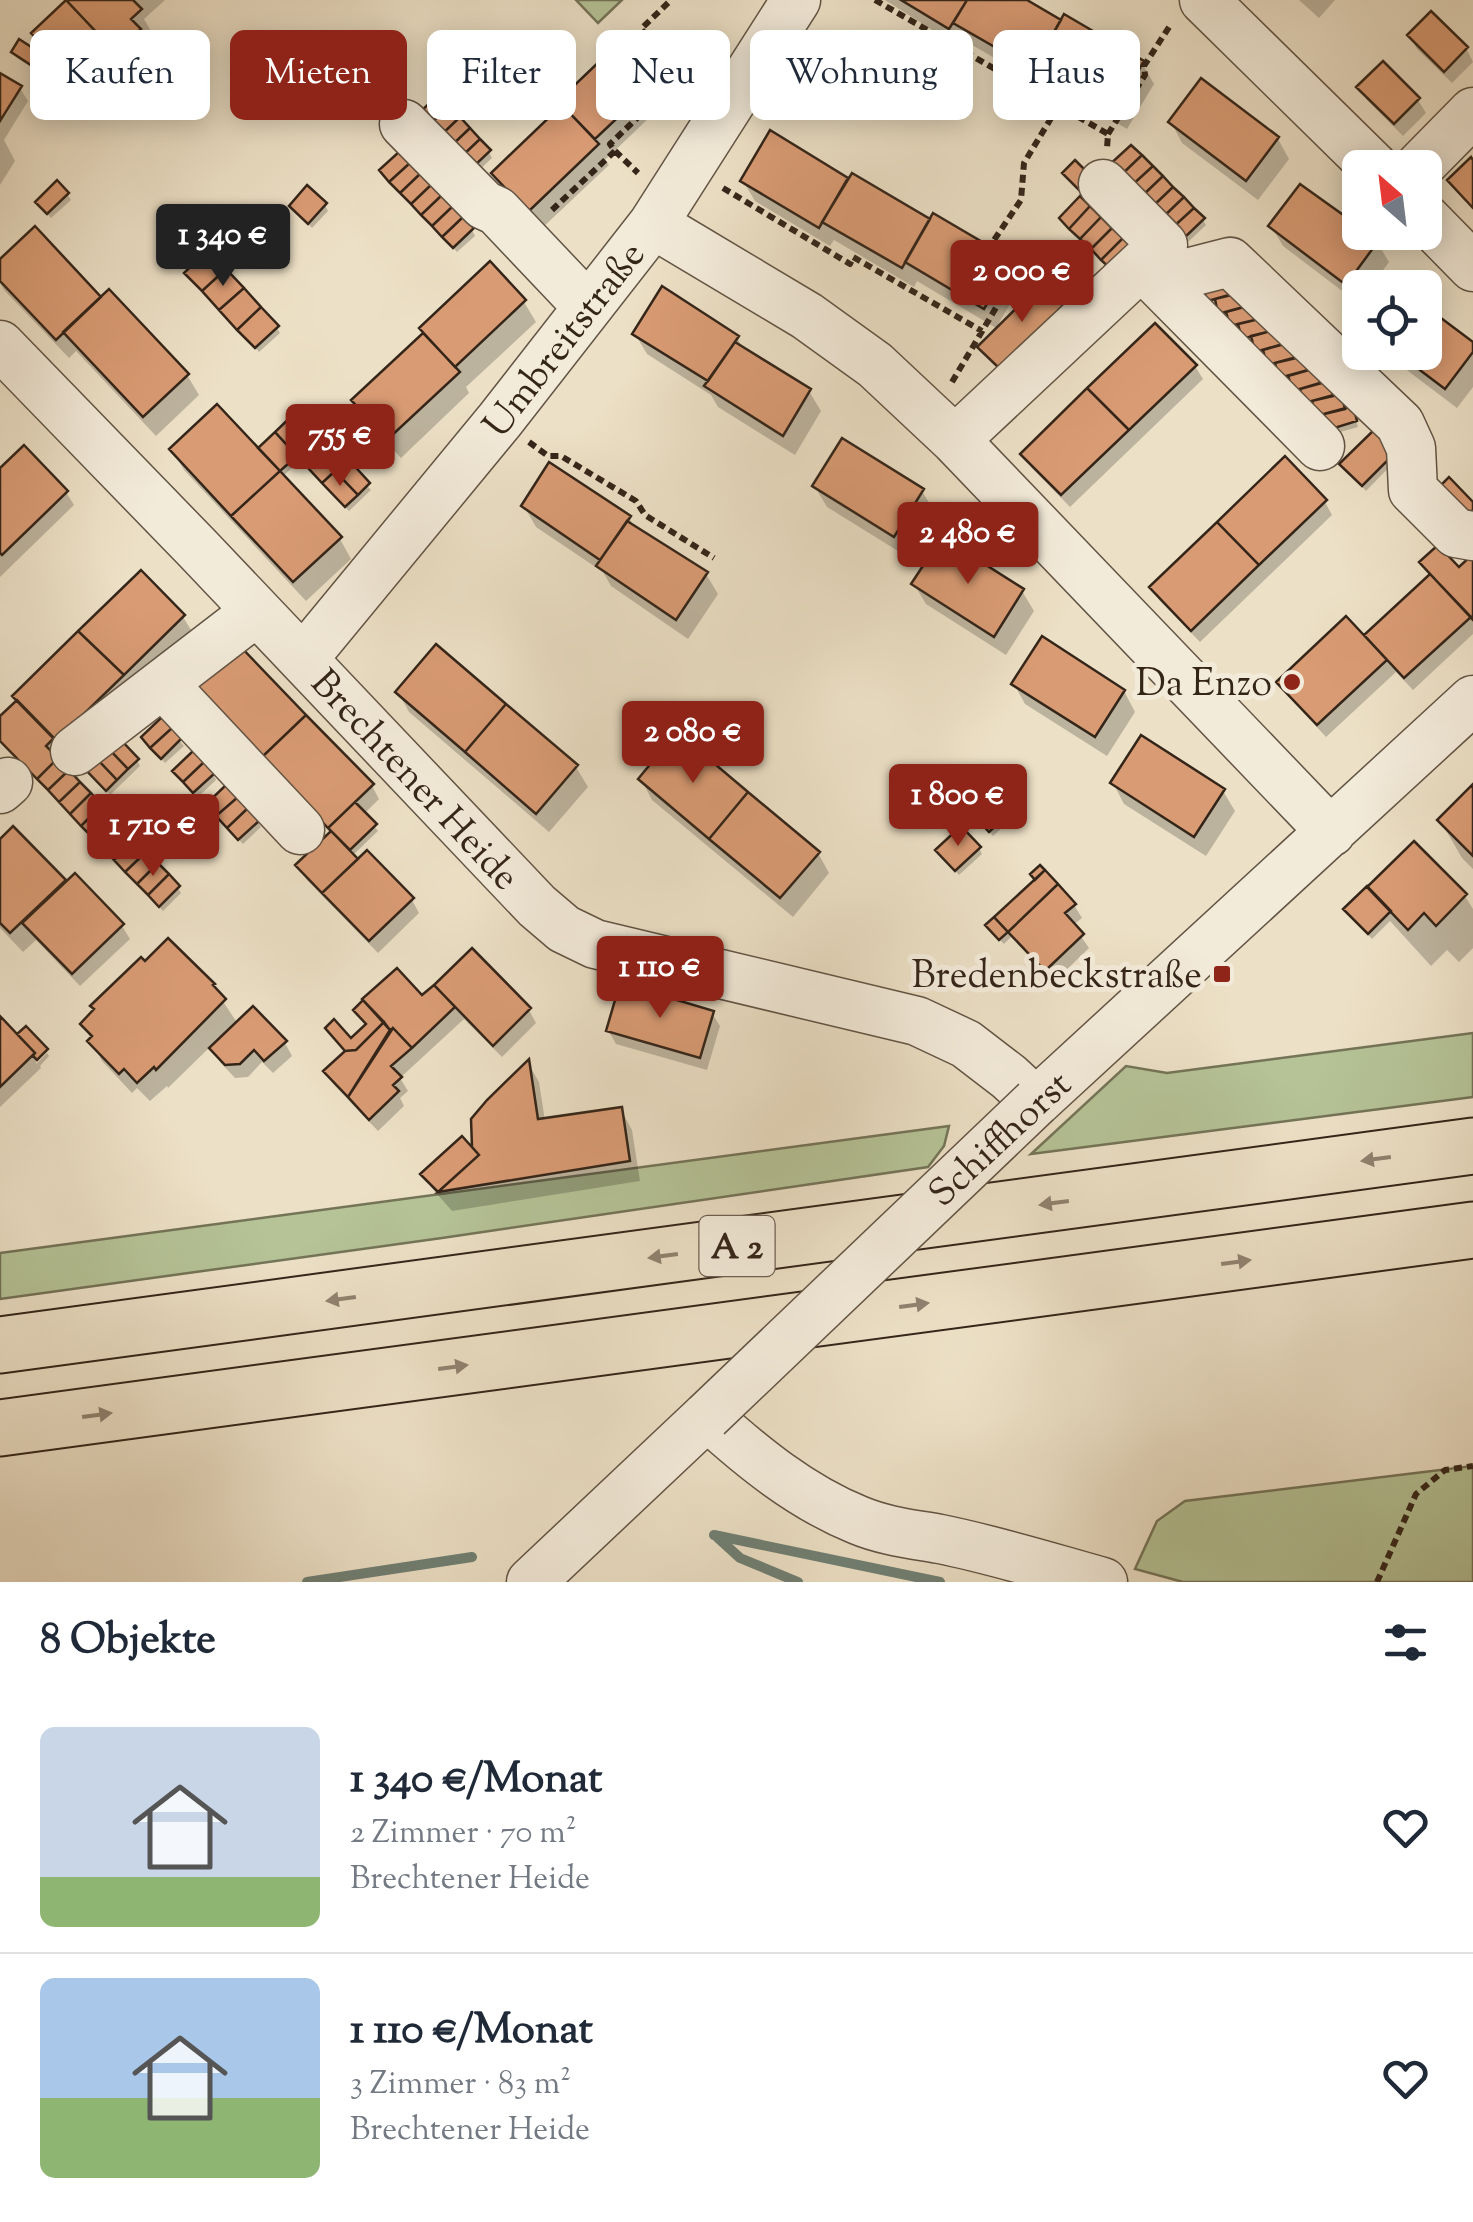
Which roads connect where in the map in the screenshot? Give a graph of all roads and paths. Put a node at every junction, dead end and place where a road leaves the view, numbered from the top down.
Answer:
1 (796, 0) edge
2 (875, 0) edge
3 (669, 1) edge
4 (1190, 8) edge
5 (993, 67) edge
6 (1473, 112) edge
7 (1050, 120) edge
8 (1084, 120) edge
9 (404, 124) dead end
10 (1108, 134) junction
11 (1354, 150) edge
12 (1436, 150) edge
13 (690, 168) junction
14 (1103, 184) joint
15 (653, 224) junction
16 (1442, 235) edge
17 (522, 238) junction
18 (1142, 266) junction
19 (1473, 266) edge
20 (1191, 272) dead end
21 (588, 307) junction
22 (982, 332) junction
23 (0, 345) edge
24 (500, 420) junction
25 (943, 429) junction
26 (1320, 446) dead end
27 (1473, 536) edge
28 (714, 558) dead end
29 (257, 611) junction
30 (303, 659) junction
31 (163, 684) junction
32 (1473, 700) edge
33 (75, 752) dead end
34 (300, 830) dead end
35 (1331, 832) junction
36 (1040, 1091) junction
37 (1473, 1146) edge
38 (1473, 1230) edge
39 (0, 1345) edge
40 (707, 1416) junction
41 (0, 1428) edge
42 (1473, 1466) edge
43 (531, 1582) edge
44 (1103, 1582) edge
45 (1377, 1582) edge

1 - 13 street, Umbreitstraße
2 - 5 path
3 - 17 path
4 - 10 path
4 - 11 street
6 - 12 street
7 - 22 path
8 - 10 path
9 - 17 street
10 - 14 path
13 - 15 street, Umbreitstraße
13 - 22 path
14 - 18 street
15 - 21 street, Umbreitstraße
15 - 25 street
16 - 19 street
17 - 21 street
18 - 25 street
18 - 26 street
20 - 27 street
21 - 24 street, Umbreitstraße
22 - 25 path
23 - 29 street, Brechtener Heide
24 - 28 path
24 - 30 street, Umbreitstraße
25 - 35 street
29 - 30 street, Brechtener Heide
29 - 31 street
30 - 36 street, Brechtener Heide
31 - 33 street
31 - 34 street
32 - 35 street, Schiffhorst
35 - 36 street, Schiffhorst
36 - 40 street, Schiffhorst, bridge
37 -> 39 highway, A 2
41 -> 38 highway, A 2
40 - 43 street, Schiffhorst
40 - 44 street
42 - 45 path

